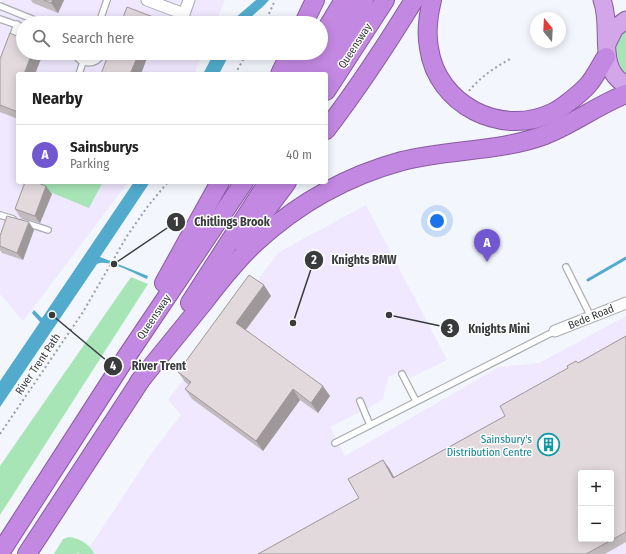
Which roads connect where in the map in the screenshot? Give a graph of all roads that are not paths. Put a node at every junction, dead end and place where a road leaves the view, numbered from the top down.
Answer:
1 (108, 0) edge
2 (190, 0) edge
3 (315, 0) edge
4 (344, 0) edge
5 (364, 0) edge
6 (385, 0) edge
7 (414, 0) edge
8 (432, 0) edge
9 (602, 0) edge
10 (155, 1) edge
11 (0, 6) edge
12 (25, 16) edge
13 (102, 16) edge
14 (307, 16) edge
15 (0, 19) edge
16 (626, 20) edge
17 (16, 24) joint
18 (328, 26) edge
19 (10, 43) edge
20 (607, 50) junction
21 (328, 56) edge
22 (80, 60) edge
23 (97, 60) edge
24 (287, 60) edge
25 (307, 60) edge
26 (325, 60) edge
27 (83, 62) junction
28 (80, 72) edge
29 (281, 72) edge
30 (299, 72) edge
31 (317, 72) edge
32 (626, 85) edge
33 (328, 88) edge
34 (626, 94) edge
35 (328, 127) edge
36 (219, 184) edge
37 (226, 184) edge
38 (243, 184) edge
39 (267, 184) edge
40 (286, 184) edge
41 (0, 215) edge
42 (48, 230) dead end
43 (179, 255) junction
44 (566, 267) dead end
45 (626, 303) edge
46 (592, 317) junction
47 (555, 331) joint
48 (123, 362) junction
49 (402, 374) dead end
50 (139, 382) junction
51 (360, 401) dead end
52 (416, 401) junction
53 (370, 425) junction
54 (335, 443) dead end
55 (0, 553) edge
56 (27, 554) edge

1 - 13 lane
2 - 10 street
3 - 14 highway
4 - 18 highway
5 - 21 highway, Queensway
6 - 33 highway, Queensway
7 - 35 highway
8 - 20 highway
9 - 20 main road
11 - 12 lane
15 - 17 lane
16 - 20 main road
17 - 19 lane
20 - 32 main road
22 - 27 lane
23 - 27 lane
24 - 29 highway
25 - 30 highway
26 - 31 highway, Queensway
27 - 28 lane
34 - 50 highway
36 - 43 highway
37 - 43 highway
38 - 48 highway, Queensway
39 - 50 highway, Queensway
40 - 50 highway
41 - 42 lane
43 - 48 highway
44 - 46 lane
45 - 46 street, Bede Road
46 - 47 street, Bede Road
47 - 52 lane
48 - 55 highway, Queensway
49 - 52 lane
50 - 56 highway, Queensway
51 - 53 lane
52 - 53 lane
53 - 54 lane

